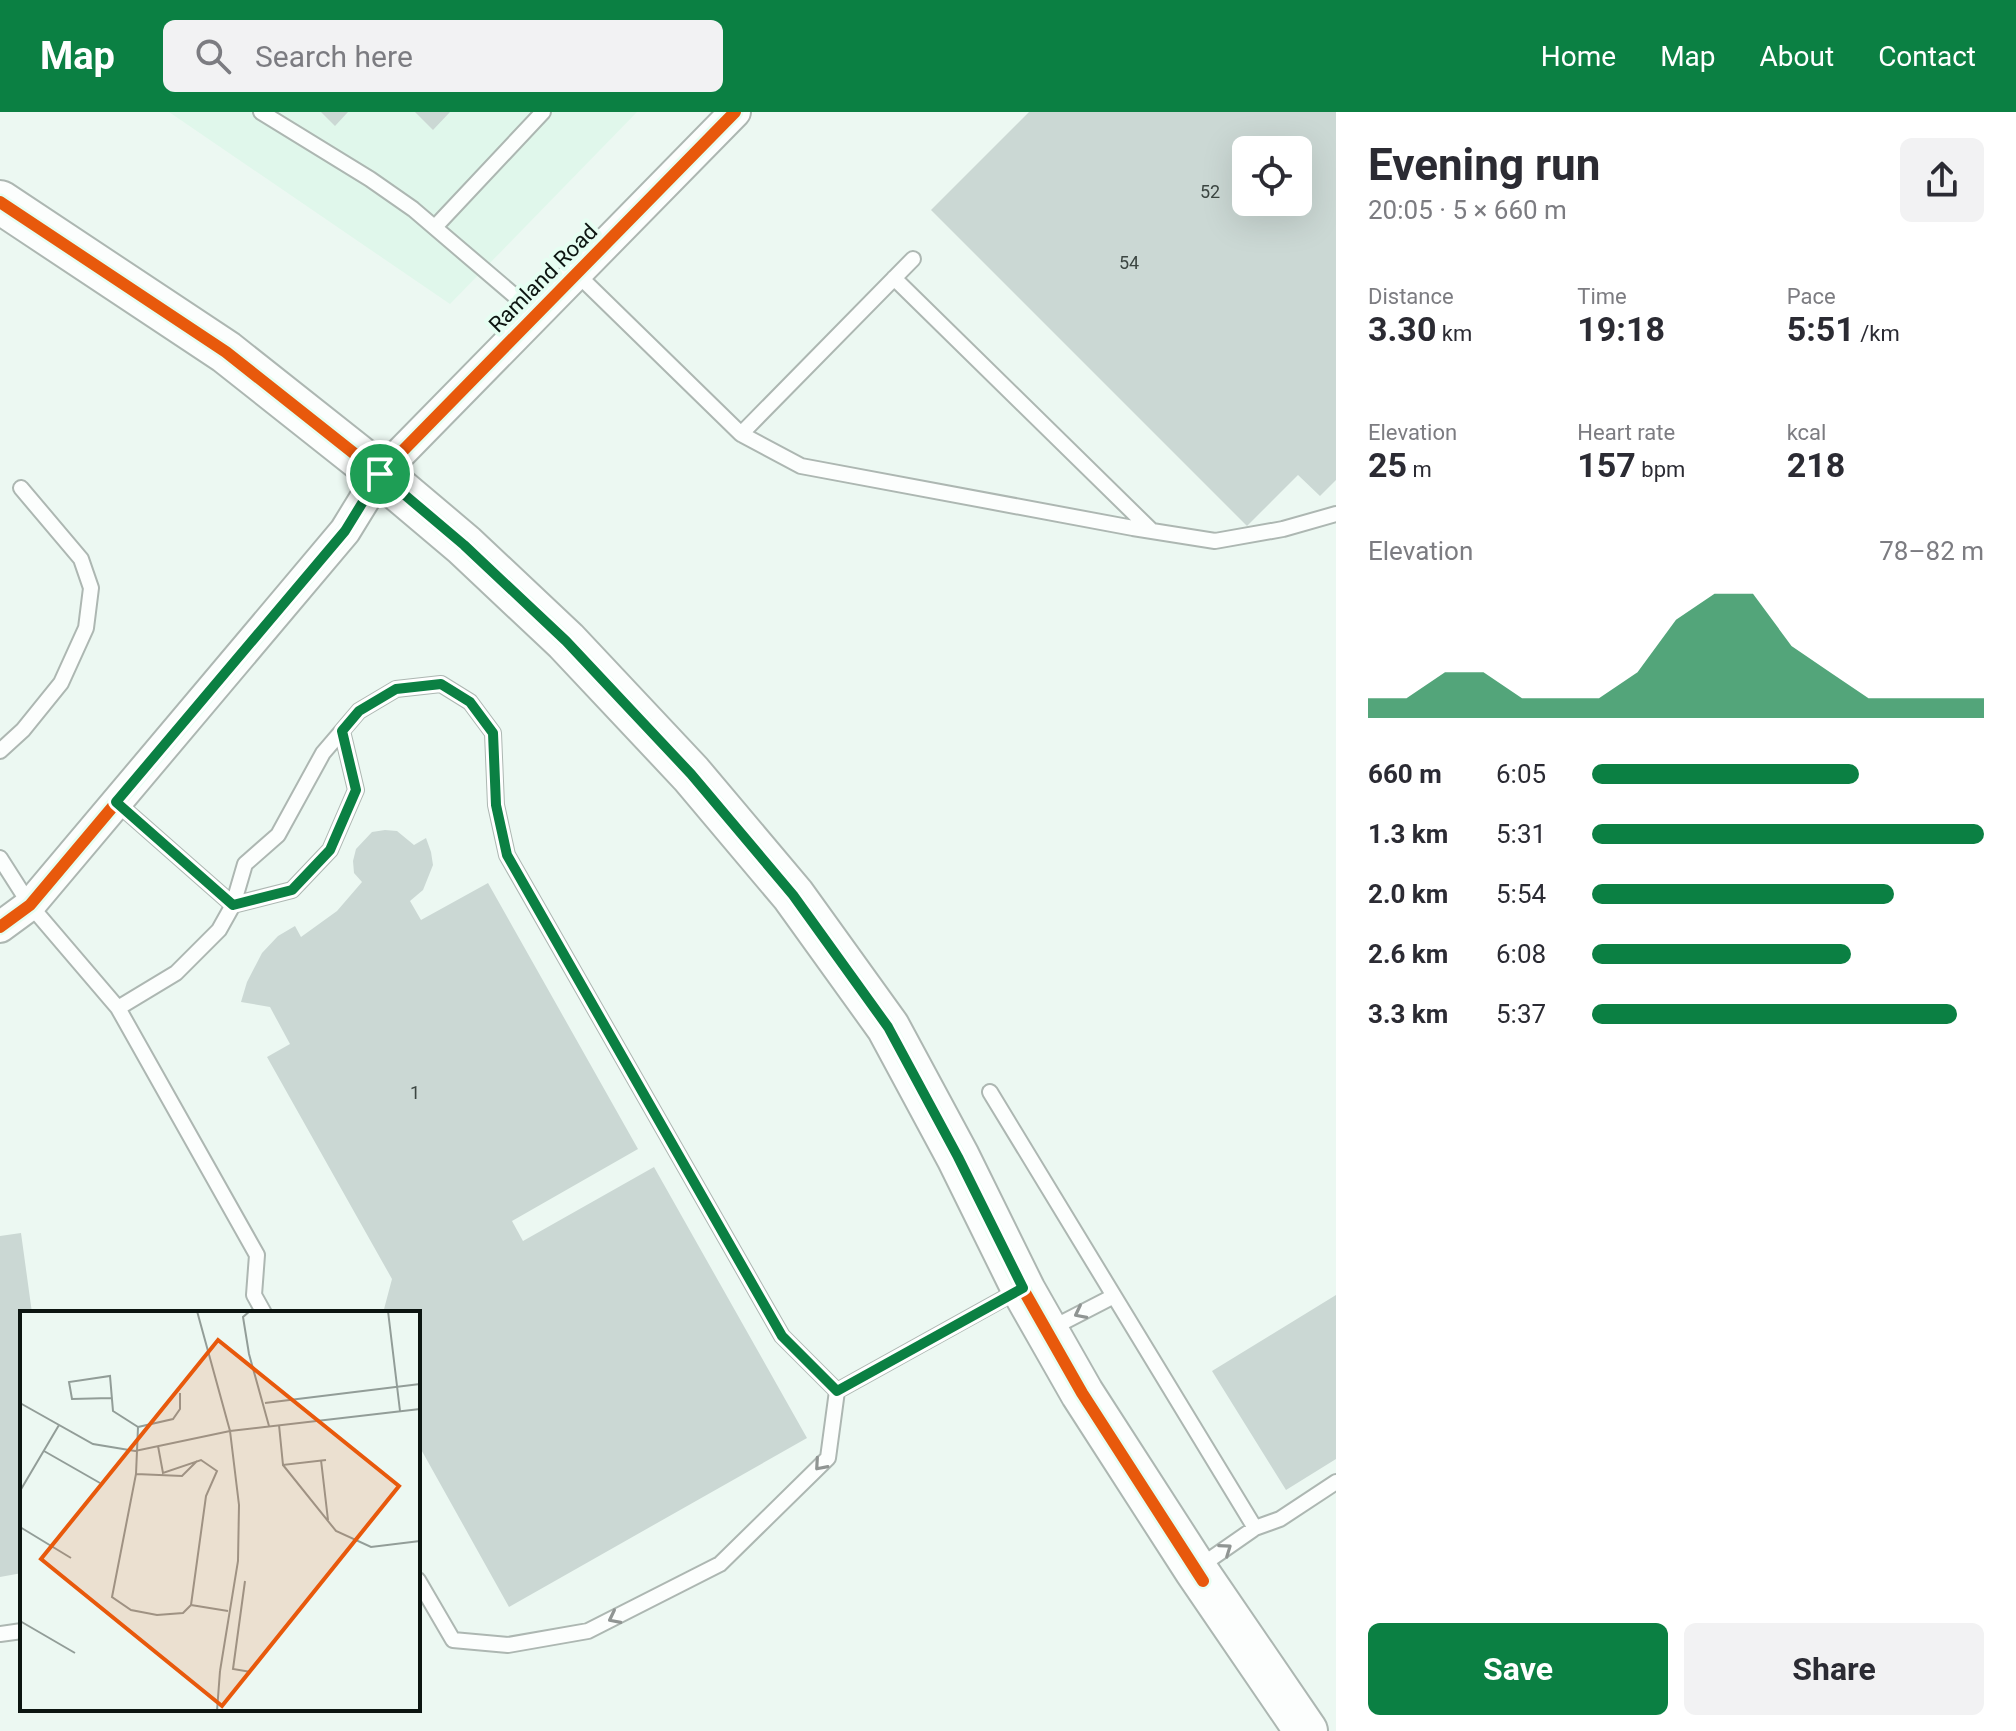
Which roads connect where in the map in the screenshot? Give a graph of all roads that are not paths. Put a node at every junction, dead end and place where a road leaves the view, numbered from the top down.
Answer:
1 (261, 112) edge
2 (543, 112) edge
3 (735, 112) edge
4 (0, 202) edge
5 (435, 227) junction
6 (913, 259) dead end
7 (576, 273) junction
8 (894, 278) junction
9 (536, 314) junction
10 (741, 434) junction
11 (380, 474) junction
12 (21, 488) dead end
13 (1336, 514) edge
14 (1151, 530) junction
15 (342, 731) junction
16 (0, 751) edge
17 (116, 802) junction
18 (0, 858) edge
19 (30, 905) junction
20 (233, 905) junction
21 (0, 927) edge
22 (118, 1008) junction
23 (990, 1092) dead end
24 (1023, 1288) junction
25 (1114, 1296) junction
26 (263, 1311) edge
27 (1046, 1331) junction
28 (837, 1391) junction
29 (1336, 1482) edge
30 (1255, 1528) junction
31 (1200, 1575) junction
32 (420, 1583) edge
33 (20, 1631) edge
34 (0, 1634) edge
35 (1306, 1731) edge

1 - 5 lane
2 - 5 lane
3 - 7 street, Ramland Road
4 - 11 street
5 - 9 lane
6 - 8 lane
7 - 9 street, Ramland Road
7 - 10 lane
8 - 10 lane
8 - 14 lane
9 - 11 street, Ramland Road
10 - 14 lane
11 - 17 street, Ramland Road
11 - 24 street
12 - 16 lane
13 - 14 lane
15 - 20 lane
15 - 20 lane
15 - 28 lane
17 - 19 street, Ramland Road
17 - 20 lane
18 - 19 lane
19 - 21 street, Ramland Road
19 - 22 lane
20 - 22 lane
22 - 26 lane
23 - 25 lane
24 - 27 street
24 - 28 lane
25 -> 27 lane
25 - 30 lane
27 - 31 street
28 -> 32 lane
29 - 30 lane
31 -> 30 lane
31 - 35 street
33 - 34 lane

